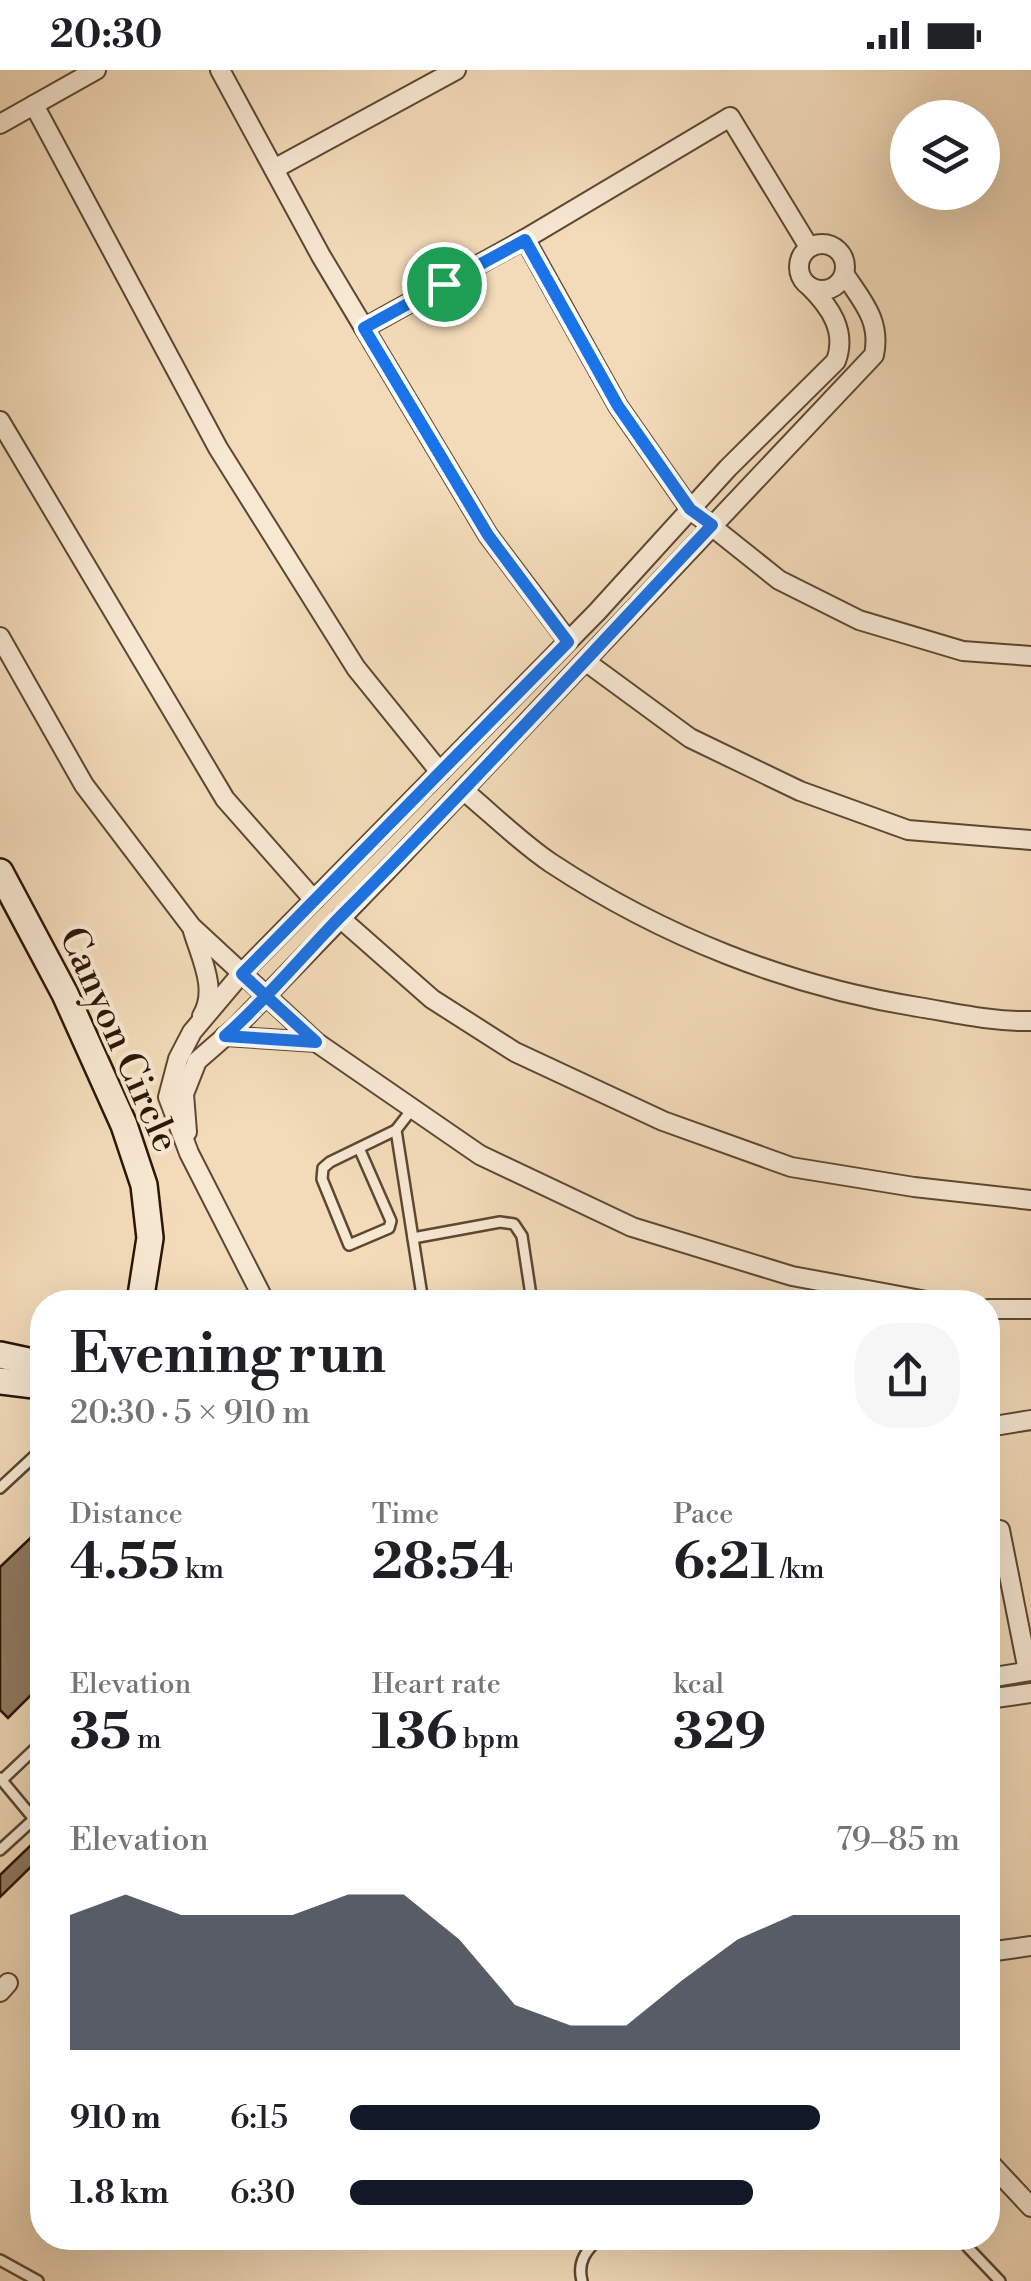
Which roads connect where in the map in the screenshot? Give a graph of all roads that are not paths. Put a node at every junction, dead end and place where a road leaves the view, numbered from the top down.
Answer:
1 (96, 70) edge
2 (220, 70) edge
3 (456, 70) edge
4 (34, 105) junction
5 (0, 124) edge
6 (274, 169) junction
7 (525, 240) junction
8 (809, 247) junction
9 (844, 275) junction
10 (810, 287) junction
11 (364, 328) junction
12 (0, 420) edge
13 (690, 509) junction
14 (712, 525) junction
15 (0, 637) edge
16 (568, 642) junction
17 (1031, 656) edge
18 (585, 661) junction
19 (440, 772) junction
20 (463, 790) junction
21 (1031, 840) edge
22 (0, 872) edge
23 (314, 900) junction
24 (340, 918) junction
25 (191, 926) junction
26 (242, 974) junction
27 (263, 996) junction
28 (1031, 1021) edge
29 (192, 1032) junction
30 (225, 1036) junction
31 (316, 1042) junction
32 (413, 1108) junction
33 (396, 1130) junction
34 (359, 1148) junction
35 (188, 1153) junction
36 (1031, 1200) edge
37 (412, 1238) junction
38 (142, 1290) edge
39 (259, 1290) edge
40 (421, 1290) edge
41 (530, 1290) edge
42 (867, 1290) edge
43 (1000, 1308) edge
44 (1031, 1309) edge
45 (0, 1355) edge
46 (30, 1361) edge
47 (0, 1381) edge
48 (30, 1385) edge
49 (1031, 1420) edge
50 (1000, 1425) edge
51 (30, 1460) edge
52 (0, 1488) edge
53 (1000, 1530) dead end
54 (1030, 1671) edge
55 (1000, 1676) edge
56 (1031, 1693) edge
57 (1000, 1697) edge
58 (30, 1753) edge
59 (1, 1779) edge
60 (30, 1814) edge
61 (30, 1823) edge
62 (0, 1850) edge
63 (1031, 1946) edge
64 (1000, 1950) edge
65 (1000, 2174) edge
66 (1031, 2207) edge
67 (586, 2250) edge
68 (970, 2250) edge
69 (0, 2260) edge
70 (38, 2281) edge
71 (582, 2281) edge
72 (1000, 2281) edge

1 - 4 street
2 - 6 street
3 - 6 street
4 - 5 street
4 - 19 street
6 - 11 street
7 - 8 street
7 - 11 street
7 - 13 street
8 - 9 street
8 - 10 street
9 - 10 street
9 - 14 street
10 - 13 street
11 - 16 street
12 - 23 street
13 - 14 street
13 - 16 street
14 - 17 street
14 - 18 street
15 - 25 street
16 - 19 street
18 - 20 street
18 - 21 street
19 - 23 street
20 - 24 street
20 - 28 street
22 - 38 main road, Canyon Circle
23 - 26 street
24 - 27 street
24 - 36 street
25 - 26 street
25 - 29 street
26 - 27 street
26 - 29 street
27 - 30 street
27 - 31 street
29 - 35 street
30 - 31 street
30 - 35 street
31 - 32 street
32 - 33 lane
32 - 42 street
33 - 34 lane
33 - 37 lane
34 - 34 lane
35 - 39 street
37 - 40 lane
37 - 41 lane
43 - 44 street
45 - 46 main road
47 - 48 main road
49 - 50 street
51 - 52 lane
53 - 54 street
54 - 55 street
56 - 57 street
58 - 59 lane
59 - 60 lane
61 - 62 lane
63 - 64 street
65 - 66 street
67 - 71 lane
68 - 72 lane
69 - 70 lane

